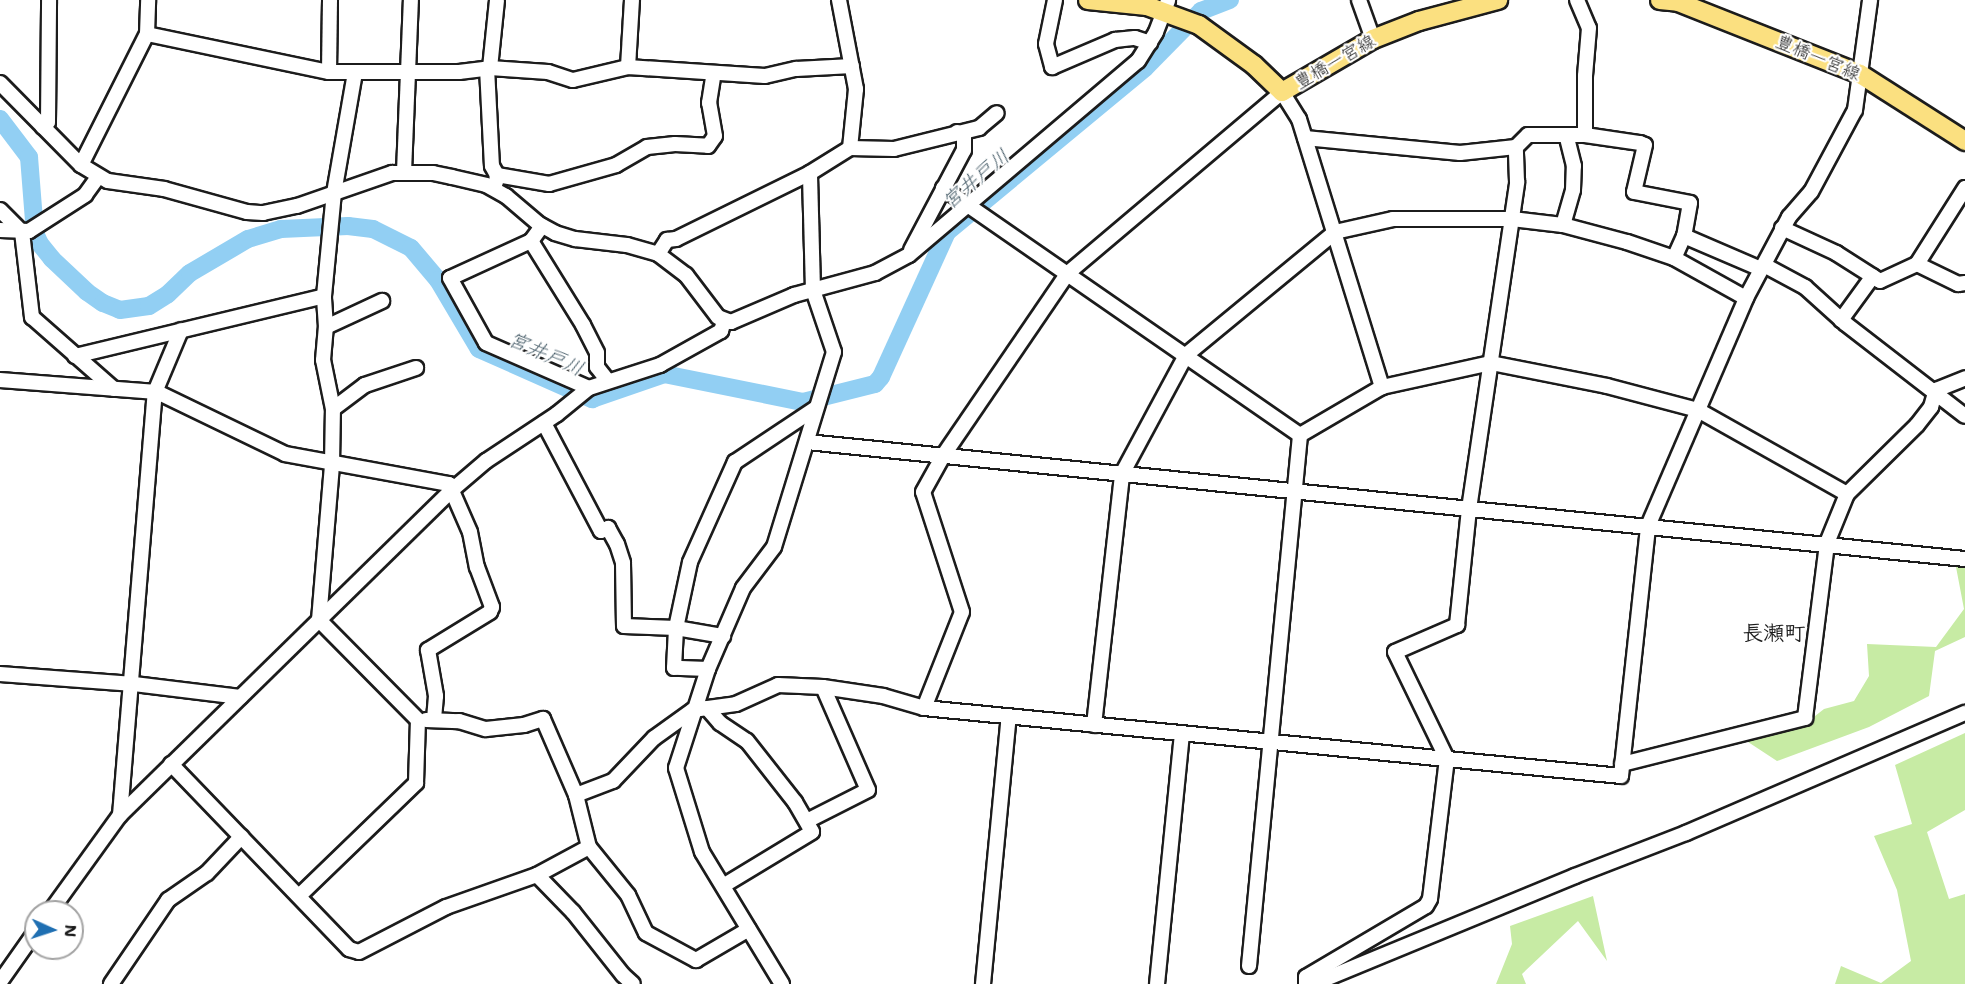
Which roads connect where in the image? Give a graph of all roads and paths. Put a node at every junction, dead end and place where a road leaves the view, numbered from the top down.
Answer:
1 (49, 0) edge
2 (148, 0) edge
3 (330, 0) edge
4 (411, 0) edge
5 (497, 0) edge
6 (632, 0) edge
7 (839, 0) edge
8 (1055, 0) edge
9 (1088, 0) edge
10 (1359, 0) edge
11 (1498, 0) edge
12 (1577, 0) edge
13 (1869, 0) edge
14 (1672, 1) edge
15 (1157, 4) edge
16 (147, 34) junction
17 (1373, 39) junction
18 (1150, 43) junction
19 (852, 66) junction
20 (628, 67) junction
21 (489, 68) junction
22 (329, 72) junction
23 (356, 73) junction
24 (408, 73) junction
25 (714, 73) junction
26 (1860, 74) junction
27 (0, 83) edge
28 (1282, 92) junction
29 (997, 113) dead end
30 (44, 128) junction
31 (957, 132) junction
32 (1566, 135) junction
33 (1585, 135) junction
34 (1305, 138) junction
35 (1965, 141) edge
36 (1516, 147) junction
37 (850, 148) junction
38 (81, 165) junction
39 (404, 172) junction
40 (810, 173) junction
41 (497, 175) junction
42 (98, 177) junction
43 (943, 188) junction
44 (1965, 188) edge
45 (496, 190) junction
46 (334, 193) junction
47 (974, 208) junction
48 (0, 210) edge
49 (1512, 219) junction
50 (1563, 225) junction
51 (542, 226) junction
52 (1782, 228) junction
53 (0, 230) edge
54 (25, 232) junction
55 (1335, 232) junction
56 (1684, 236) junction
57 (531, 241) junction
58 (658, 254) junction
59 (909, 255) junction
60 (1674, 258) junction
61 (1917, 264) junction
62 (1762, 267) junction
63 (1068, 273) junction
64 (1873, 276) junction
65 (1965, 283) edge
66 (813, 290) junction
67 (324, 296) junction
68 (1746, 298) junction
69 (382, 301) dead end
70 (1841, 320) junction
71 (724, 321) junction
72 (326, 327) junction
73 (181, 330) junction
74 (1186, 355) junction
75 (75, 356) junction
76 (1491, 363) junction
77 (416, 368) dead end
78 (1965, 378) edge
79 (0, 380) edge
80 (608, 380) junction
81 (1382, 387) junction
82 (114, 389) junction
83 (588, 389) junction
84 (155, 392) junction
85 (1934, 394) junction
86 (817, 405) junction
87 (333, 409) junction
88 (1698, 410) junction
89 (1965, 416) edge
90 (544, 423) junction
91 (1300, 435) junction
92 (807, 442) junction
93 (943, 456) junction
94 (332, 464) junction
95 (1122, 474) junction
96 (452, 490) junction
97 (1295, 491) junction
98 (1847, 494) junction
99 (1469, 508) junction
100 (1648, 526) junction
101 (1827, 543) junction
102 (1965, 559) edge
103 (319, 620) junction
104 (676, 628) junction
105 (723, 636) junction
106 (708, 669) junction
107 (0, 674) edge
108 (130, 684) junction
109 (824, 687) junction
110 (240, 697) junction
111 (924, 708) junction
112 (700, 709) junction
113 (1965, 713) edge
114 (1009, 716) junction
115 (418, 720) junction
116 (434, 720) junction
117 (1094, 724) junction
118 (1182, 733) junction
119 (1269, 742) junction
120 (1447, 759) junction
121 (171, 764) junction
122 (1622, 764) junction
123 (576, 795) junction
124 (120, 815) junction
125 (807, 821) junction
126 (241, 837) junction
127 (590, 847) junction
128 (537, 874) junction
129 (723, 886) junction
130 (299, 896) junction
131 (59, 900) edge
132 (749, 929) junction
133 (24, 945) edge
134 (1249, 966) dead end
135 (5, 967) edge
136 (0, 982) edge
137 (111, 984) edge
138 (633, 984) edge
139 (782, 984) edge
140 (983, 984) edge
141 (1156, 984) edge
142 (1306, 984) edge
143 (1313, 984) edge

1 - 30 street
2 - 16 street
3 - 22 street
4 - 24 street
5 - 21 street
6 - 20 street
7 - 19 street
8 - 18 street
9 - 15 main road, 豊橋一宮線
10 - 17 street
11 - 17 main road, 豊橋一宮線
12 - 33 street
13 - 26 street
14 - 26 main road, 豊橋一宮線
15 - 18 street
15 - 28 main road, 豊橋一宮線
16 - 22 street
16 - 38 street
17 - 28 main road, 豊橋一宮線
18 - 47 street
19 - 25 street
19 - 37 street
20 - 21 street
20 - 25 street
21 - 24 street
21 - 41 street
22 - 23 street
23 - 24 street
23 - 46 street
24 - 39 street
25 - 41 street
26 - 35 main road, 豊橋一宮線
26 - 52 street
27 - 30 street
28 - 34 street
28 - 63 street
29 - 31 street
30 - 38 street
31 - 37 street
31 - 43 street
32 - 33 street
32 - 36 street
32 - 50 street
33 - 56 street
34 - 36 street
34 - 55 street
36 - 49 street
37 - 40 street
38 - 42 street
39 - 45 street
39 - 46 street
40 - 58 street
40 - 66 street
41 - 45 street
42 - 46 street
42 - 54 street
43 - 47 street
43 - 59 street
44 - 61 street
45 - 51 street
46 - 67 street
47 - 59 street
47 - 63 street
48 - 54 street
49 - 50 street
49 - 55 street
49 - 76 street
50 - 60 street
51 - 57 street
51 - 58 street
52 - 62 street
52 - 64 street
53 - 54 street
54 - 75 street
55 - 74 street
55 - 81 street
56 - 60 street
56 - 62 street
57 - 80 street
57 - 83 street
58 - 71 street
59 - 66 street
60 - 68 street
61 - 64 street
61 - 65 street
62 - 68 street
62 - 70 street
63 - 74 street
63 - 93 street
64 - 70 street
66 - 71 street
66 - 86 street
67 - 72 street
67 - 73 street
68 - 88 street
69 - 72 street
70 - 85 street
71 - 80 street
72 - 87 street
73 - 75 street
73 - 84 street
74 - 91 street
74 - 95 street
75 - 82 street
76 - 81 street
76 - 88 street
76 - 99 street
77 - 87 street
78 - 85 street
79 - 82 street
80 - 83 street
81 - 91 street
82 - 84 street
83 - 90 street
84 - 94 street
84 - 108 street
85 - 89 street
85 - 98 street
86 - 92 street
86 - 104 street
87 - 94 street
88 - 98 street
88 - 100 street
90 - 96 street
90 - 104 street
91 - 97 street
92 - 93 street
92 - 105 street
93 - 95 street
93 - 111 street
94 - 96 street
94 - 103 street
95 - 97 street
95 - 117 street
96 - 103 street
96 - 116 street
97 - 99 street
97 - 119 street
98 - 101 street
99 - 100 street
99 - 120 street
100 - 101 street
100 - 122 street
101 - 102 street
101 - 122 street
103 - 110 street
103 - 115 street
104 - 105 street
104 - 106 street
105 - 106 street
106 - 112 street
107 - 108 street
108 - 110 street
108 - 124 street
109 - 111 street
109 - 112 street
109 - 125 street
110 - 121 street
111 - 114 street
112 - 123 street
112 - 125 street
112 - 129 street
113 - 143 street
114 - 117 street
114 - 140 street
115 - 116 street
115 - 130 street
116 - 123 street
117 - 118 street
118 - 119 street
118 - 141 street
119 - 120 street
119 - 134 street
120 - 122 street
120 - 142 street
121 - 124 street
121 - 126 street
123 - 127 street
124 - 131 street
125 - 129 street
126 - 130 street
126 - 137 street
127 - 128 street
127 - 132 street
128 - 130 street
128 - 138 street
129 - 132 street
132 - 139 street
133 - 135 street
135 - 136 street

